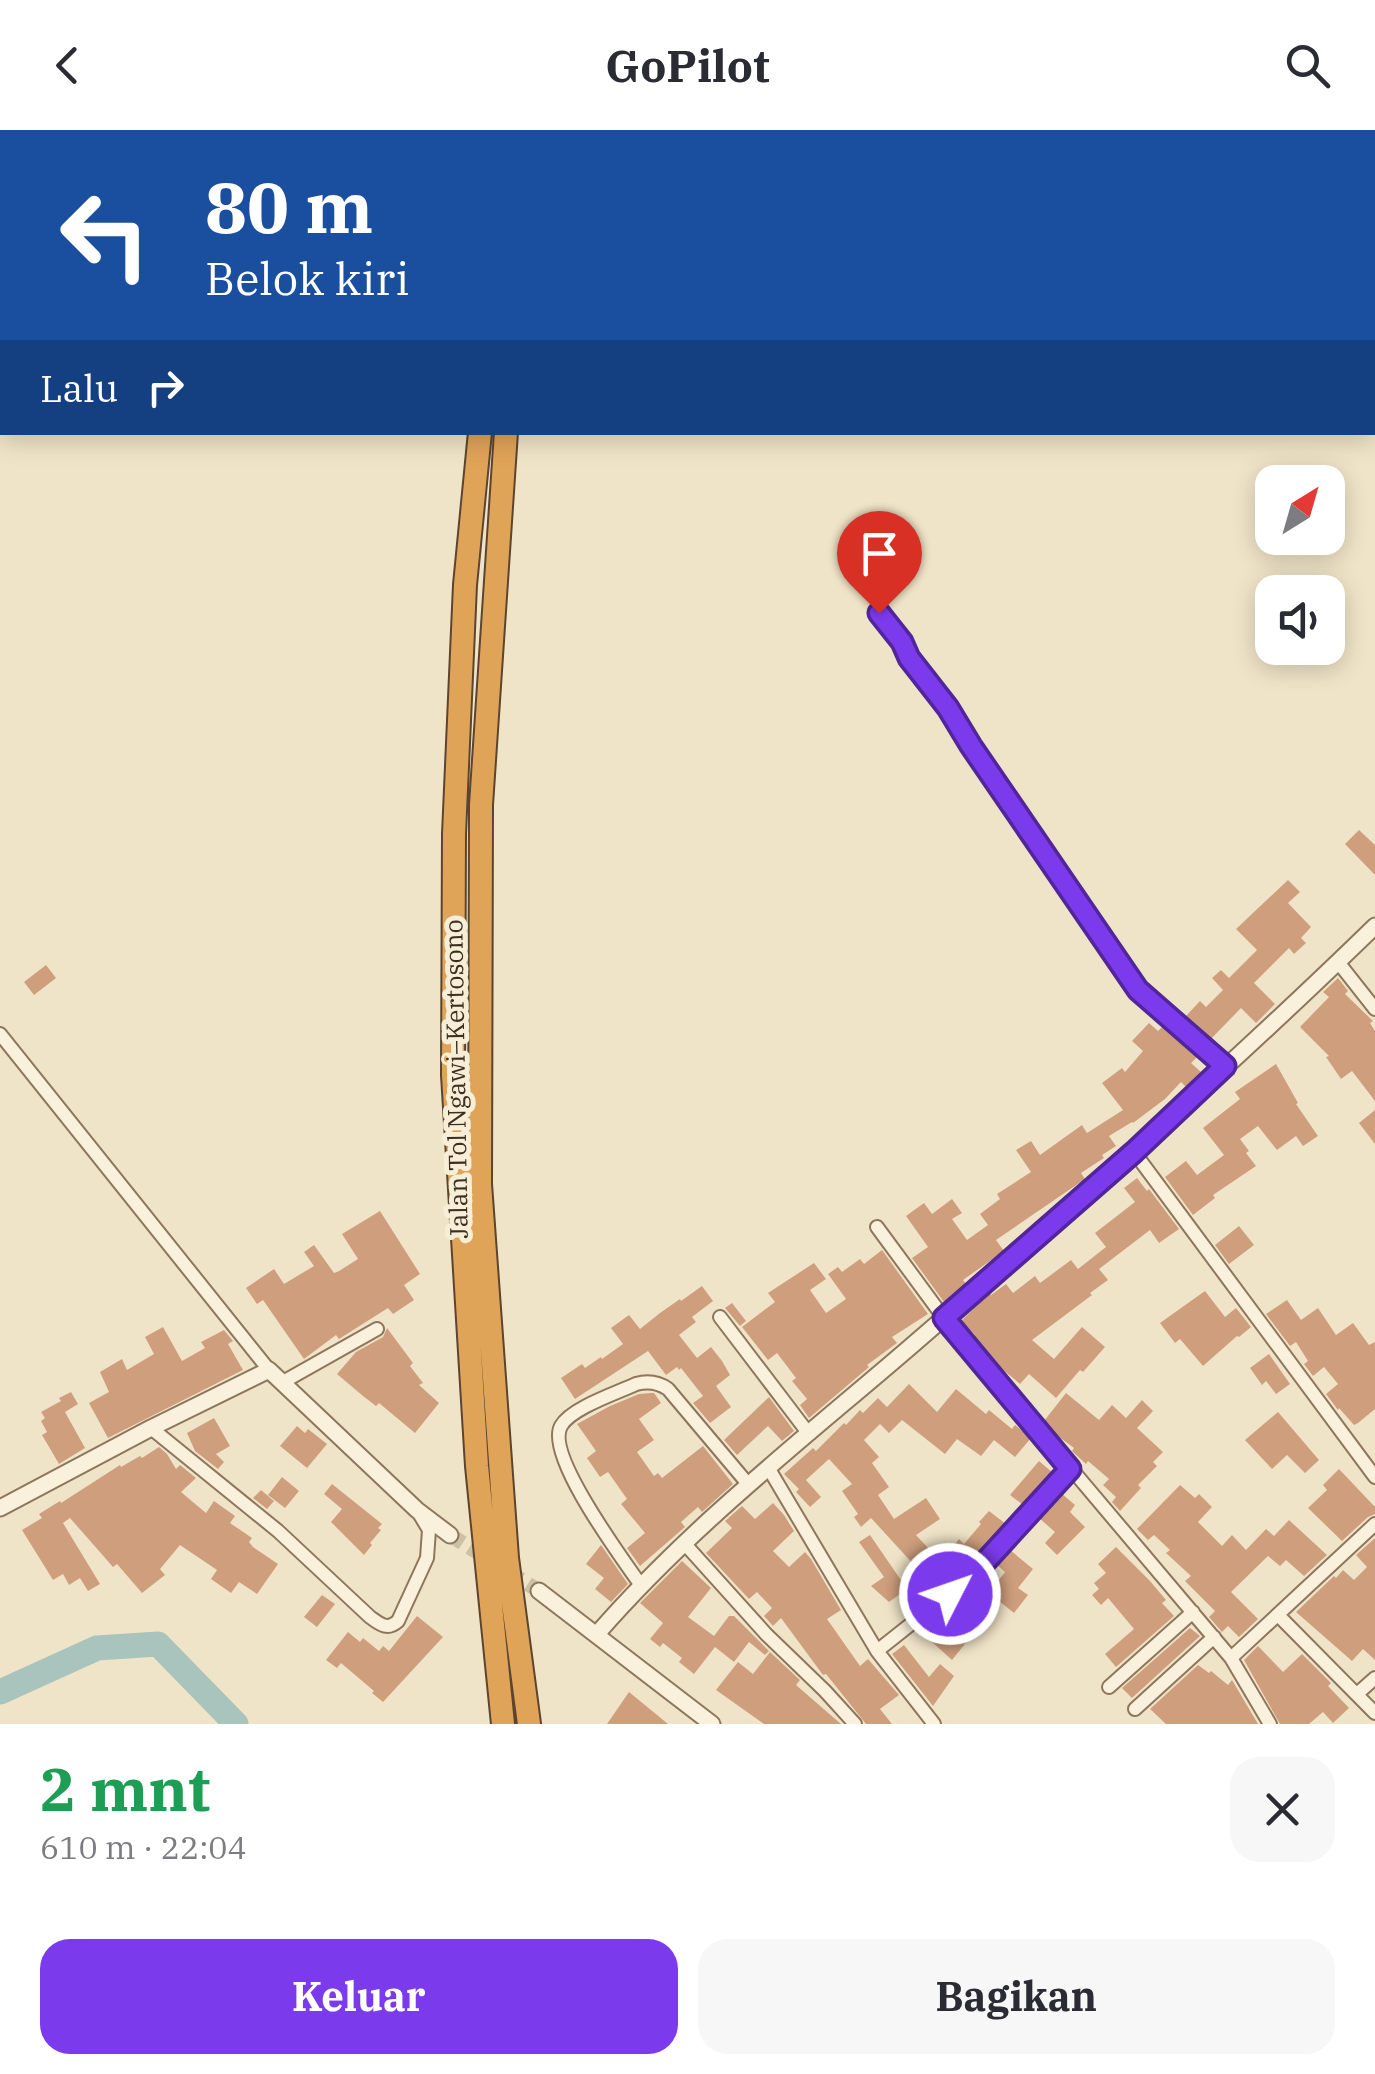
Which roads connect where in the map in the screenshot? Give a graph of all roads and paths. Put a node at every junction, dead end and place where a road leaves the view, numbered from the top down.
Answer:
1 (480, 435) edge
2 (506, 435) edge
3 (879, 613) dead end
4 (1375, 926) edge
5 (1338, 962) junction
6 (1375, 1008) edge
7 (0, 1034) edge
8 (1225, 1066) junction
9 (1134, 1152) junction
10 (877, 1227) dead end
11 (720, 1317) dead end
12 (944, 1318) junction
13 (377, 1329) dead end
14 (269, 1370) junction
15 (283, 1382) junction
16 (151, 1428) junction
17 (809, 1434) junction
18 (769, 1469) junction
19 (1070, 1469) junction
20 (1375, 1477) edge
21 (748, 1484) junction
22 (0, 1508) edge
23 (417, 1510) junction
24 (1375, 1524) edge
25 (450, 1535) tunnel mouth
26 (684, 1542) junction
27 (640, 1584) junction
28 (540, 1591) tunnel mouth
29 (1193, 1612) junction
30 (1278, 1616) junction
31 (597, 1634) junction
32 (1214, 1638) junction
33 (877, 1650) junction
34 (1230, 1658) junction
35 (1375, 1678) edge
36 (1110, 1687) dead end
37 (1357, 1694) junction
38 (1135, 1709) dead end
39 (1375, 1713) edge
40 (502, 1724) edge
41 (529, 1724) edge
42 (712, 1724) edge
43 (856, 1724) edge
44 (934, 1724) edge
45 (1270, 1724) edge

1 - 40 highway, Jalan Tol Ngawi–Kertosono
2 - 41 highway, Jalan Tol Ngawi–Kertosono
3 - 8 street
4 - 5 street
5 - 6 street
5 - 8 street
7 - 14 street
8 - 9 street
9 - 12 street
9 - 20 street
10 - 12 street
11 - 17 street
12 - 17 street
12 - 19 street
13 - 15 street
14 - 15 street
14 - 16 street
15 - 23 street
16 - 22 street
16 - 23 street
17 - 18 street
18 - 21 street
18 - 33 street
19 - 29 street
19 - 33 street
21 - 26 street
21 - 27 street
23 - 25 street
24 - 30 street
26 - 27 street
26 - 43 street
27 - 31 street
28 - 31 street
29 - 32 street
29 - 36 street
30 - 34 street
30 - 37 street
31 - 42 street
32 - 34 street
32 - 38 street
33 - 44 street
34 - 45 street
35 - 37 street
37 - 39 street

